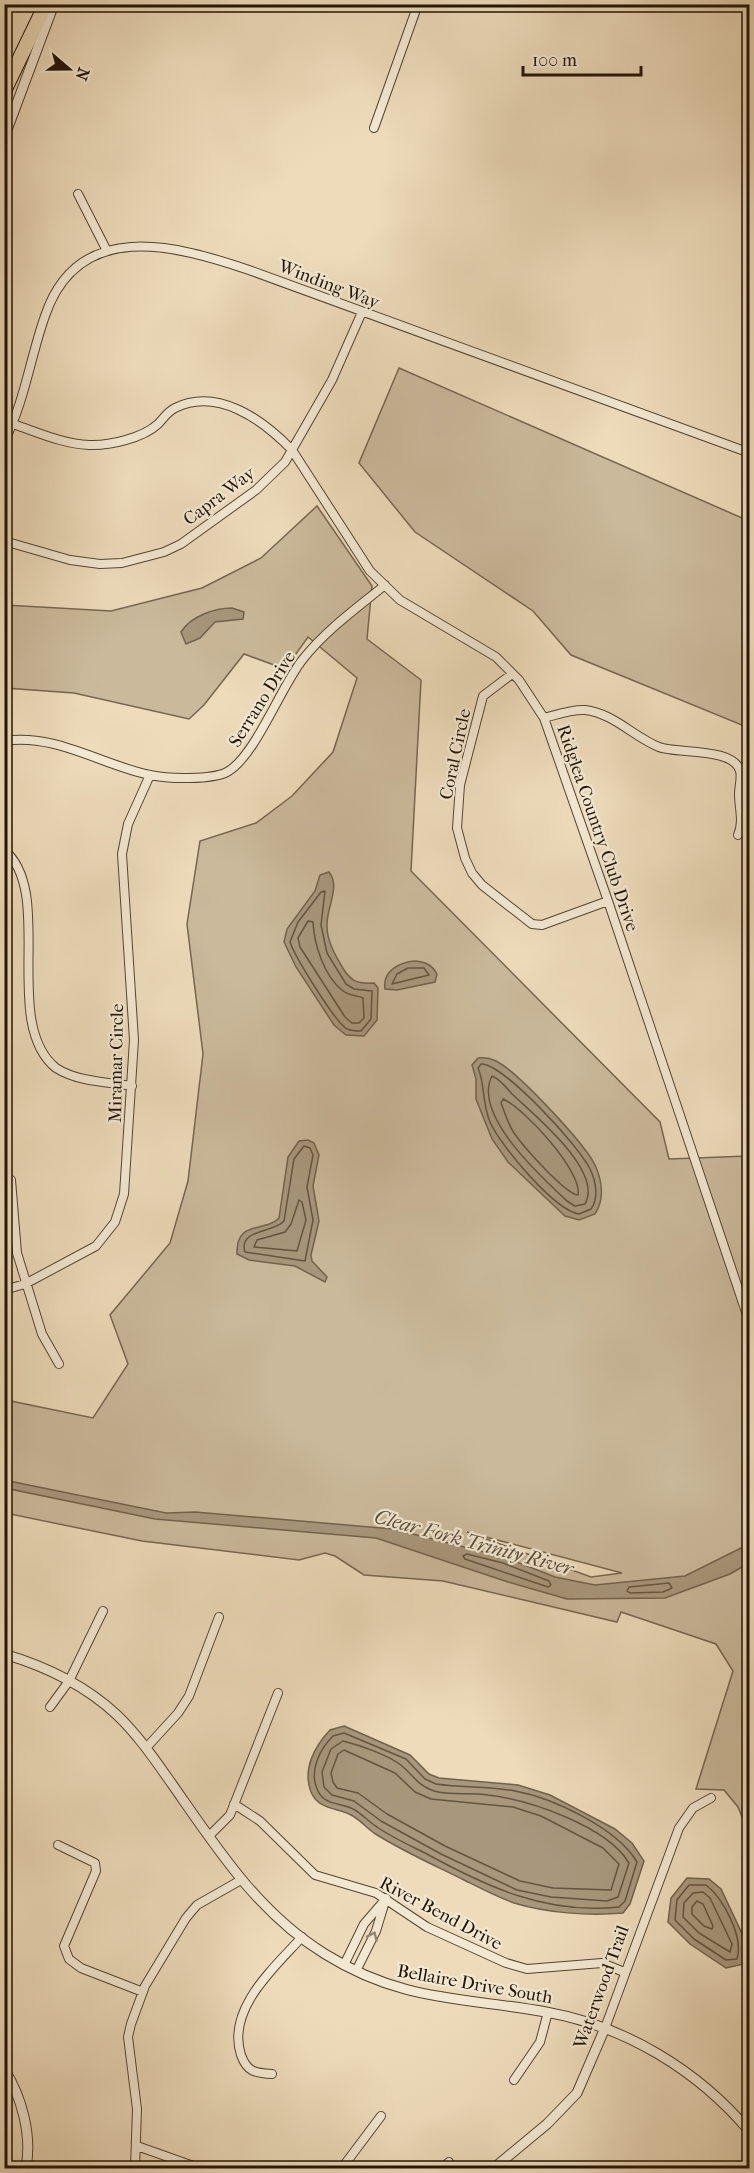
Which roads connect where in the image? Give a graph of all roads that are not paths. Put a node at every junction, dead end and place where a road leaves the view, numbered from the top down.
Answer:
1 (46, 4) edge
2 (54, 4) edge
3 (418, 4) edge
4 (4, 91) edge
5 (374, 128) dead end
6 (4, 138) edge
7 (78, 194) dead end
8 (107, 252) junction
9 (362, 312) junction
10 (13, 424) junction
11 (4, 442) edge
12 (292, 450) junction
13 (750, 453) edge
14 (4, 541) edge
15 (385, 585) junction
16 (513, 674) junction
17 (544, 718) junction
18 (4, 741) edge
19 (150, 775) junction
20 (738, 835) dead end
21 (4, 850) edge
22 (608, 901) junction
23 (132, 1086) junction
24 (11, 1180) dead end
25 (25, 1284) junction
26 (4, 1290) edge
27 (750, 1324) edge
28 (60, 1364) dead end
29 (103, 1611) dead end
30 (219, 1617) dead end
31 (4, 1654) edge
32 (69, 1680) junction
33 (278, 1693) dead end
34 (50, 1707) dead end
35 (146, 1748) junction
36 (711, 1798) dead end
37 (234, 1804) junction
38 (209, 1836) junction
39 (58, 1845) dead end
40 (241, 1880) junction
41 (386, 1898) junction
42 (302, 1937) junction
43 (344, 1965) junction
44 (356, 1971) junction
45 (624, 1972) junction
46 (143, 1992) junction
47 (548, 2012) junction
48 (605, 2028) junction
49 (4, 2068) edge
50 (272, 2074) dead end
51 (514, 2080) dead end
52 (381, 2116) dead end
53 (750, 2132) edge
54 (137, 2146) junction
55 (449, 2162) dead end
56 (26, 2169) edge
57 (135, 2169) edge
58 (199, 2169) edge
59 (342, 2169) edge
60 (442, 2169) edge
61 (494, 2169) edge

1 - 4 highway
2 - 6 street
3 - 5 street
7 - 8 street
8 - 9 street, Winding Way
8 - 10 street, Winding Way
9 - 12 street, Capra Way
9 - 13 street, Winding Way
10 - 11 street, Winding Way
10 - 12 street, Ridglea Country Club Drive
12 - 14 street, Capra Way
12 - 15 street, Ridglea Country Club Drive
15 - 16 street, Ridglea Country Club Drive
15 - 19 street, Serrano Drive
16 - 17 street, Ridglea Country Club Drive
16 - 22 street, Coral Circle
17 - 20 street
17 - 22 street, Ridglea Country Club Drive
18 - 19 street, Serrano Drive
19 - 23 street, Miramar Circle
21 - 23 street
22 - 27 street, Ridglea Country Club Drive
23 - 25 street, Miramar Circle
24 - 25 street
25 - 26 street, Miramar Circle
25 - 28 street
29 - 32 street
30 - 35 street
31 - 32 street, Bellaire Drive South
32 - 34 street
32 - 35 street, Bellaire Drive South
33 - 37 street
35 - 38 street, Bellaire Drive South
36 - 45 street, Waterwood Trail
37 - 38 street
37 - 41 street, River Bend Drive
38 - 40 street, Bellaire Drive South
39 - 46 street
40 - 42 street, Bellaire Drive South
40 - 46 street
41 - 43 street
44 -> 41 street
41 - 45 street, River Bend Drive
42 - 43 street, Bellaire Drive South
42 - 50 street
43 - 44 street, Bellaire Drive South
44 - 47 street, Bellaire Drive South
45 - 48 street, Waterwood Trail
46 - 54 street
47 - 48 street, Bellaire Drive South
47 - 51 street
48 - 53 street, Bellaire Drive South
48 - 61 street, Waterwood Trail
49 - 56 street
52 - 59 street
54 - 57 street
54 - 58 street
55 - 60 street

